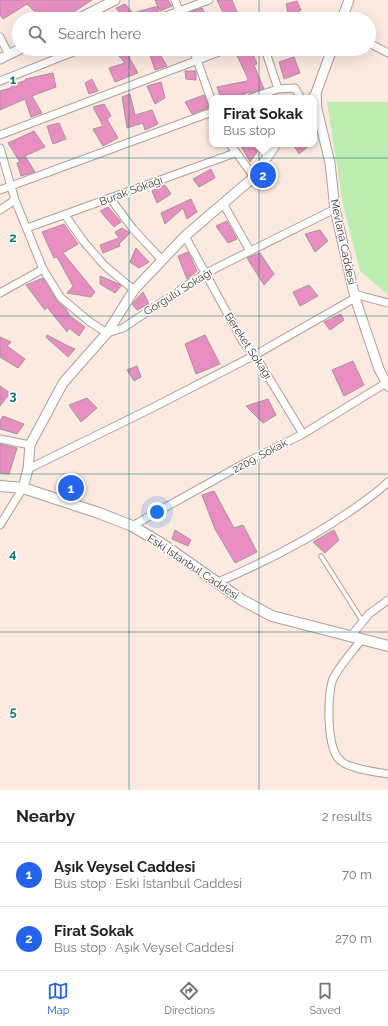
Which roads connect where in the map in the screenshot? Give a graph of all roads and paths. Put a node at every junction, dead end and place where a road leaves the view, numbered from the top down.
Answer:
1 (115, 0) edge
2 (175, 0) edge
3 (209, 0) edge
4 (349, 0) edge
5 (179, 11) joint
6 (92, 12) edge
7 (345, 12) edge
8 (0, 37) edge
9 (376, 47) edge
10 (12, 53) edge
11 (388, 53) edge
12 (9, 54) junction
13 (63, 56) edge
14 (195, 56) edge
15 (207, 56) edge
16 (267, 56) edge
17 (329, 56) edge
18 (0, 59) edge
19 (196, 60) junction
20 (0, 81) edge
21 (278, 89) junction
22 (209, 95) edge
23 (260, 95) edge
24 (299, 95) edge
25 (314, 95) edge
26 (317, 109) edge
27 (209, 113) edge
28 (0, 135) edge
29 (232, 147) edge
30 (274, 147) edge
31 (0, 148) edge
32 (235, 153) junction
33 (254, 178) junction
34 (11, 184) junction
35 (0, 190) edge
36 (110, 198) junction
37 (15, 200) junction
38 (224, 205) junction
39 (335, 209) junction
40 (0, 210) edge
41 (66, 214) junction
42 (27, 228) junction
43 (185, 236) junction
44 (250, 251) junction
45 (162, 260) junction
46 (43, 269) junction
47 (204, 274) junction
48 (134, 290) junction
49 (0, 293) edge
50 (354, 296) junction
51 (388, 303) edge
52 (107, 333) junction
53 (255, 355) junction
54 (387, 385) edge
55 (303, 434) junction
56 (0, 439) edge
57 (30, 444) junction
58 (28, 469) junction
59 (388, 482) edge
60 (0, 486) edge
61 (23, 488) junction
62 (0, 524) edge
63 (132, 526) junction
64 (321, 556) dead end
65 (216, 582) junction
66 (388, 600) edge
67 (363, 622) junction
68 (351, 636) junction
69 (362, 639) junction
70 (388, 646) edge
71 (388, 774) edge

1 - 6 street
2 - 5 street
3 - 5 street
4 - 7 street
8 - 12 street
9 - 11 street
10 - 12 street
12 - 18 street
13 - 20 street
14 - 19 street
15 - 19 street
16 - 21 street
17 - 25 street
19 - 22 street
19 - 28 street
21 - 23 street
21 - 24 street
26 - 39 street, Mevlana Caddesi
27 - 34 street
29 - 32 street
30 - 33 street
31 - 34 street
32 - 33 street
32 - 36 street, Burak Sokağı
33 - 38 street
34 - 35 street
34 - 37 street
36 - 41 street, Burak Sokağı
36 - 45 street
37 - 40 street
37 - 42 street
38 - 43 street
38 - 44 street
39 - 44 street, Görgülü Sokağı
39 - 50 street, Mevlana Caddesi
41 - 42 street, Burak Sokağı
41 - 48 street
42 - 46 street
43 - 45 street
43 - 47 street, Bereket Sokağı
44 - 47 street, Görgülü Sokağı
45 - 48 street
46 - 49 street
46 - 52 street
47 - 52 street, Görgülü Sokağı
47 - 53 street, Bereket Sokağı
48 - 52 street
50 - 51 street
50 - 53 street
50 - 54 street, Mevlana Caddesi
52 - 57 street
53 - 55 street, Bereket Sokağı
53 - 58 street
54 - 55 street, 2209. Sokak
55 - 63 street, 2209. Sokak
56 - 57 street
57 - 58 street
58 - 61 street
59 - 65 street
60 - 61 main road, Eski İstanbul Caddesi
61 - 62 street
61 - 63 main road, Eski İstanbul Caddesi
63 - 65 main road, Eski İstanbul Caddesi
64 - 67 lane
65 - 68 main road, Eski İstanbul Caddesi
66 - 67 street
67 - 68 street
68 - 69 main road, Eski İstanbul Caddesi
69 - 70 main road, Eski İstanbul Caddesi
69 - 71 street

